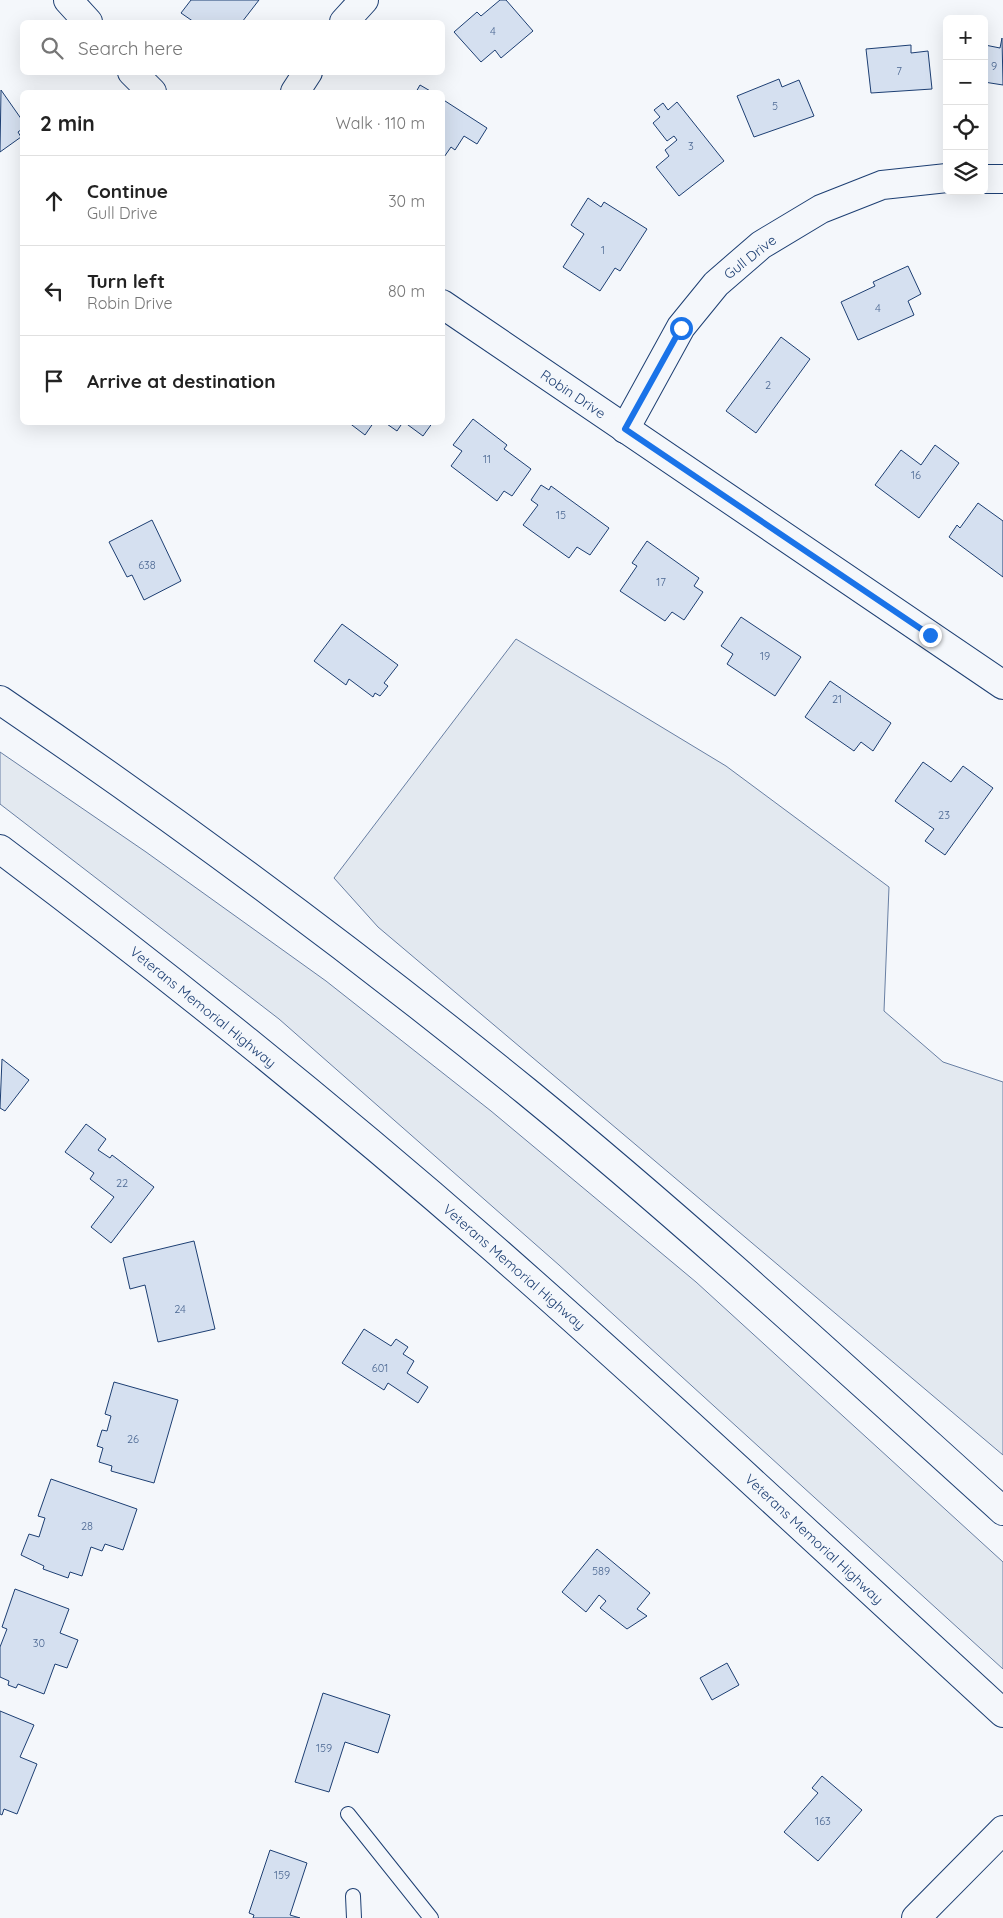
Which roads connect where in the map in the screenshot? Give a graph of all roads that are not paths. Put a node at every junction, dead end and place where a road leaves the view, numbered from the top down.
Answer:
1 (68, 0) edge
2 (364, 0) edge
3 (86, 20) edge
4 (346, 20) edge
5 (135, 75) edge
6 (306, 75) edge
7 (150, 90) edge
8 (296, 90) edge
9 (943, 178) edge
10 (988, 179) edge
11 (1003, 180) edge
12 (445, 306) edge
13 (625, 429) junction
14 (1003, 685) edge
15 (0, 700) edge
16 (0, 849) edge
17 (1003, 1511) edge
18 (1003, 1713) edge
19 (348, 1814) dead end
20 (1003, 1830) edge
21 (353, 1896) dead end
22 (354, 1918) edge
23 (431, 1918) edge
24 (916, 1918) edge

1 - 3 main road
2 - 4 main road
5 - 7 main road
6 - 8 main road
9 - 13 main road, Gull Drive
10 - 11 main road
12 - 13 main road, Robin Drive
13 - 14 main road, Robin Drive
15 - 17 main road
16 - 18 main road, Veterans Memorial Highway
19 - 23 lane
20 - 24 main road
21 - 22 lane

